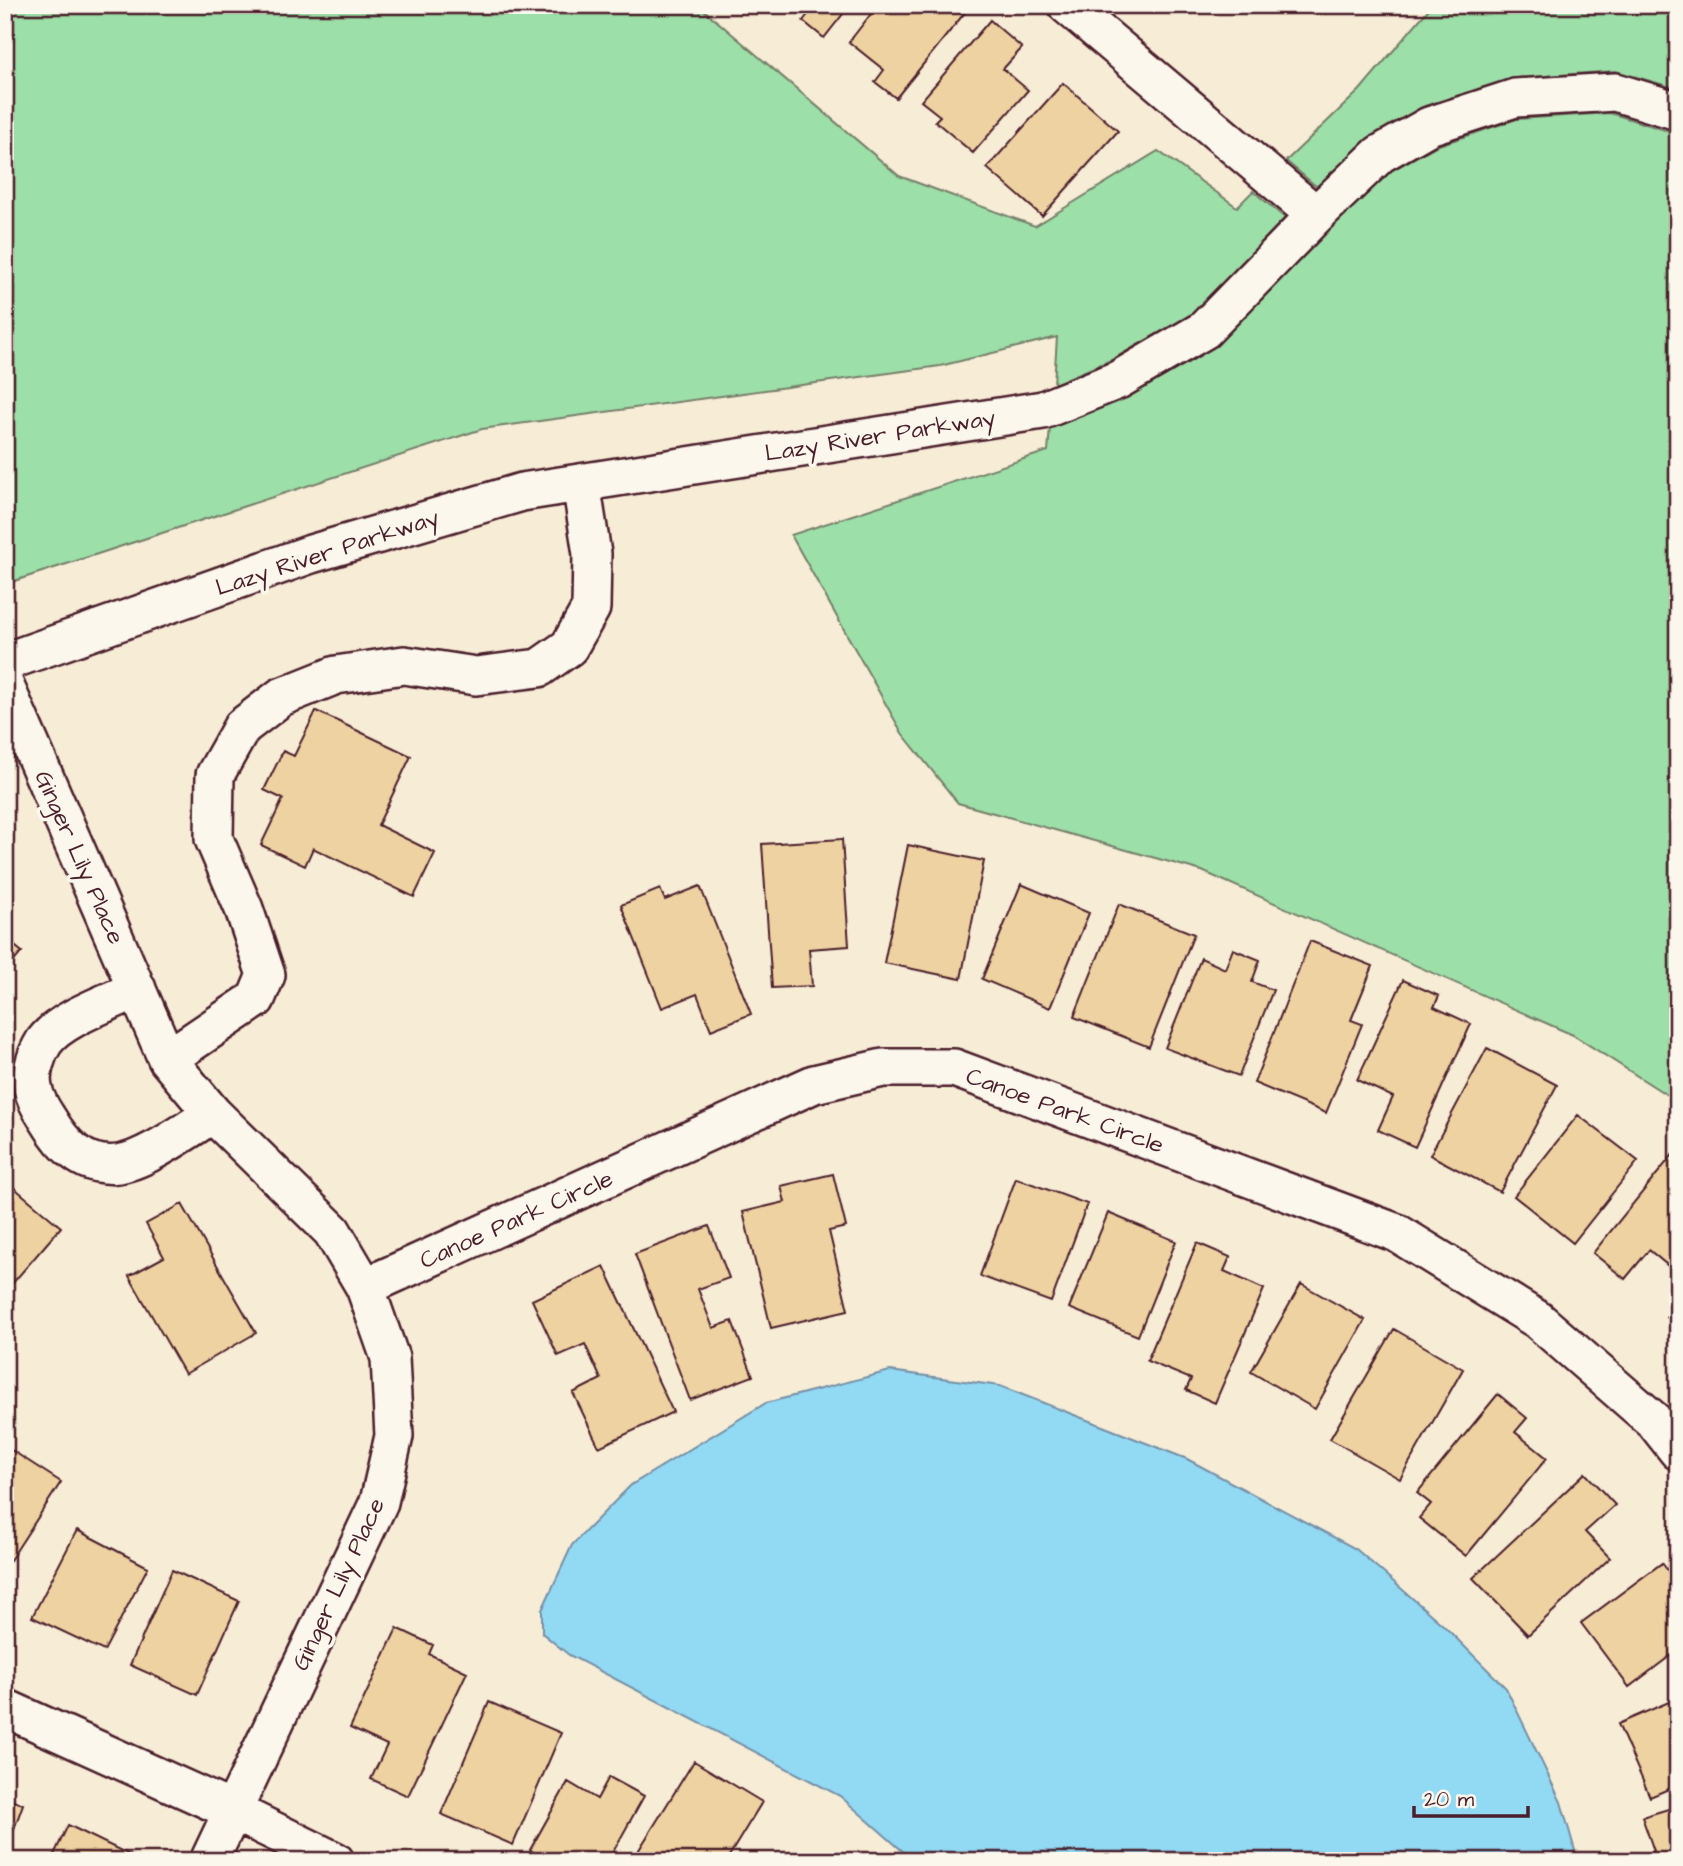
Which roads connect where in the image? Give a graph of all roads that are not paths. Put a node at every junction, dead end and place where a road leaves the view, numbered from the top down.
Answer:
1 (1082, 10) edge
2 (1678, 111) edge
3 (1316, 215) junction
4 (582, 483) junction
5 (5, 662) edge
6 (5, 686) edge
7 (137, 989) junction
8 (167, 1059) junction
9 (213, 1114) junction
10 (365, 1287) junction
11 (1678, 1451) edge
12 (5, 1708) edge
13 (233, 1811) junction
14 (209, 1861) edge
15 (335, 1861) edge

1 - 3 street
2 - 3 street, Lazy River Parkway
3 - 4 street, Lazy River Parkway
4 - 5 street, Lazy River Parkway
4 - 8 street
6 - 7 street, Ginger Lily Place
7 - 8 street, Ginger Lily Place
7 - 9 street
8 - 9 street, Ginger Lily Place
9 - 10 street, Ginger Lily Place
10 - 11 street, Canoe Park Circle
10 - 13 street, Ginger Lily Place
12 - 13 street
13 - 14 street
13 - 15 street

